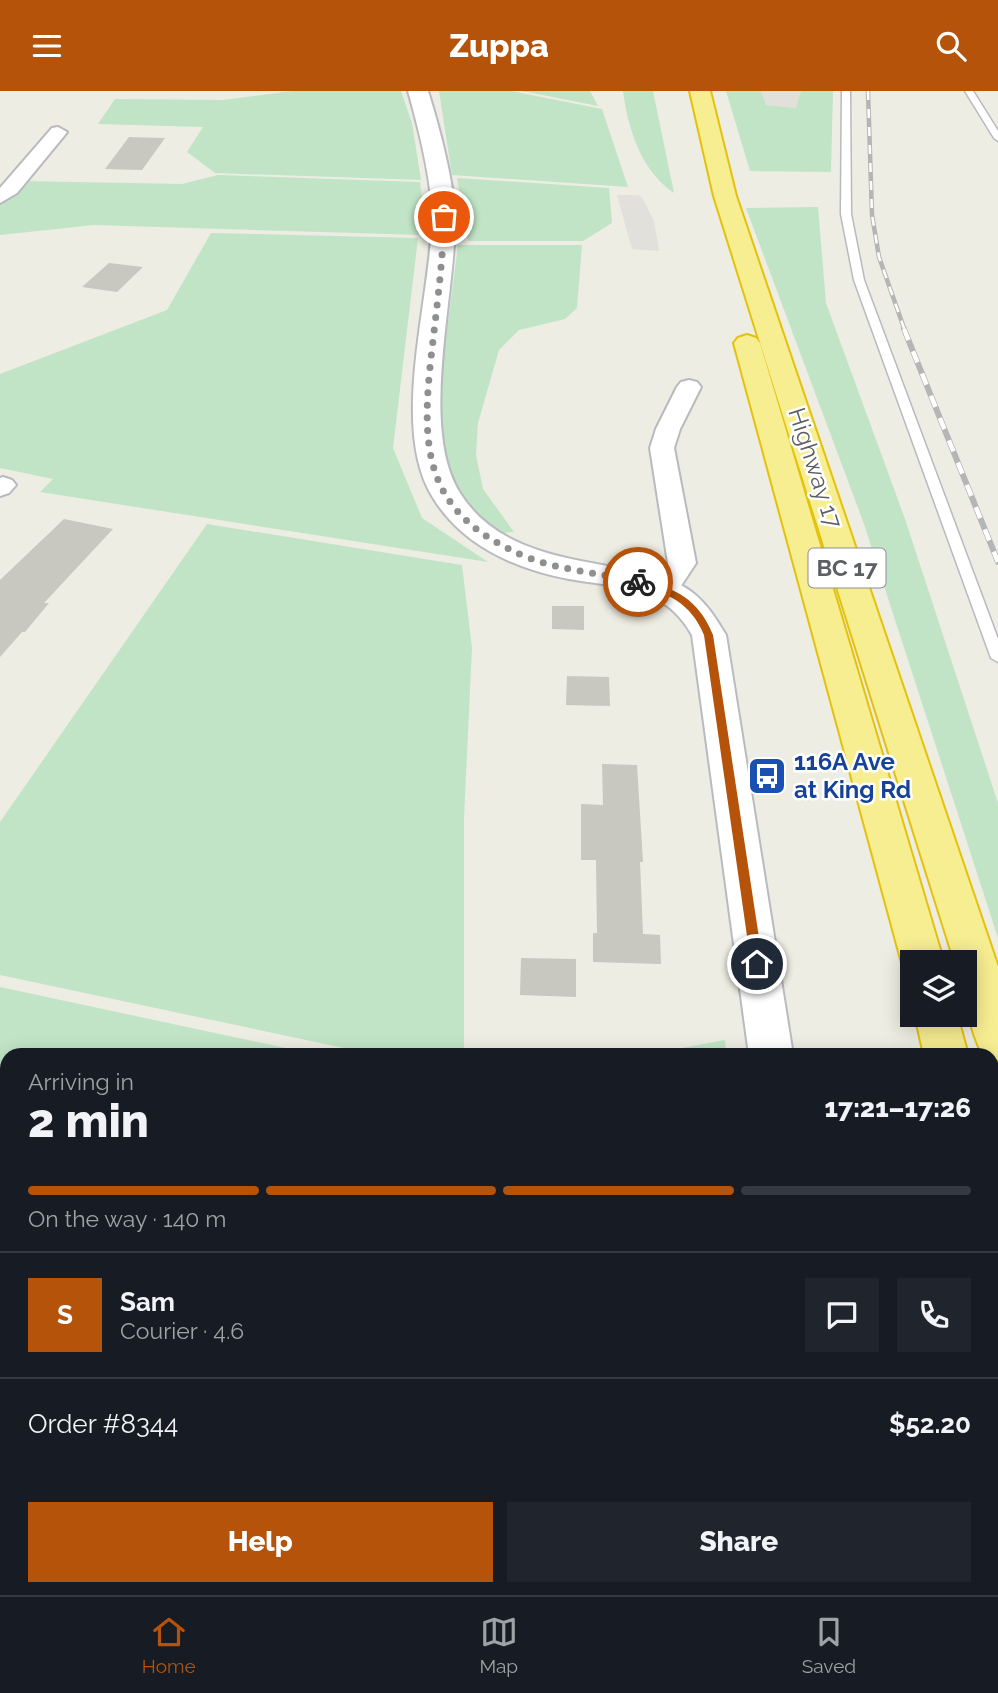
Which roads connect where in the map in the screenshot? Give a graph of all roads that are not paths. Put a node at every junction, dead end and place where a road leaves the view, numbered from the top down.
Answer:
1 (418, 91) edge
2 (681, 91) edge
3 (700, 91) edge
4 (846, 91) edge
5 (969, 91) edge
6 (58, 132) dead end
7 (998, 138) edge
8 (0, 197) edge
9 (689, 387) dead end
10 (665, 589) junction
11 (998, 658) edge
12 (919, 950) edge
13 (939, 1027) edge
14 (998, 1043) edge
15 (770, 1048) edge
16 (944, 1048) edge

1 - 10 street
2 - 12 highway, Highway 17 / BC 17
3 - 14 highway, Highway 17 / BC 17
4 - 11 lane
5 - 7 lane
6 - 8 street
9 - 10 street
10 - 15 street
13 - 16 highway

